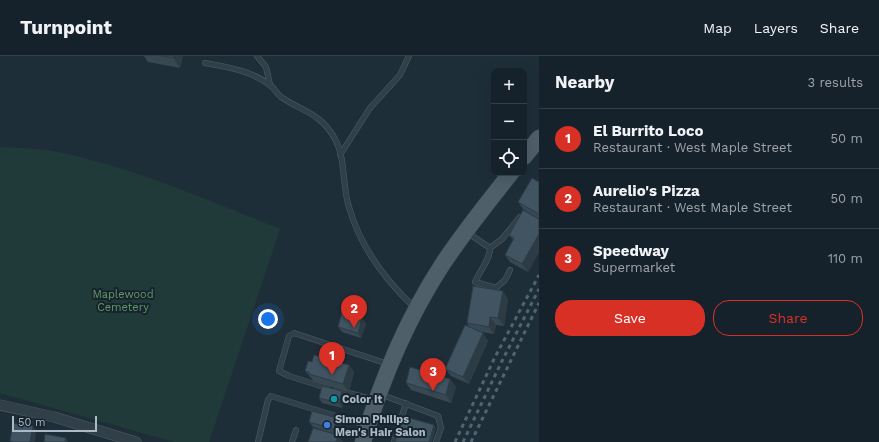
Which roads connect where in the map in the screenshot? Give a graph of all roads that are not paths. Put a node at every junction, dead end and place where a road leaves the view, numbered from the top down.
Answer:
1 (257, 56) edge
2 (409, 56) edge
3 (205, 63) dead end
4 (270, 85) junction
5 (539, 138) edge
6 (527, 153) edge
7 (340, 155) junction
8 (509, 176) edge
9 (520, 217) edge
10 (466, 231) junction
11 (490, 248) junction
12 (510, 270) dead end
13 (417, 310) junction
14 (390, 365) junction
15 (378, 397) junction
16 (406, 403) junction
17 (0, 405) edge
18 (368, 426) junction
19 (296, 430) dead end
20 (136, 442) edge
21 (258, 442) edge
22 (292, 442) edge
23 (363, 442) edge
24 (394, 442) edge
25 (436, 442) edge

1 - 4 lane
2 - 7 lane
3 - 4 lane
4 - 7 lane
5 - 6 main road
7 - 13 lane
8 - 10 main road
9 - 11 lane
10 - 11 lane
10 - 13 main road
11 - 12 lane
13 - 14 main road
14 - 15 main road
14 - 15 lane
15 - 16 lane
15 - 18 main road
16 - 24 lane
16 - 25 lane
17 - 20 street
18 - 21 lane
18 - 23 main road
19 - 22 lane

